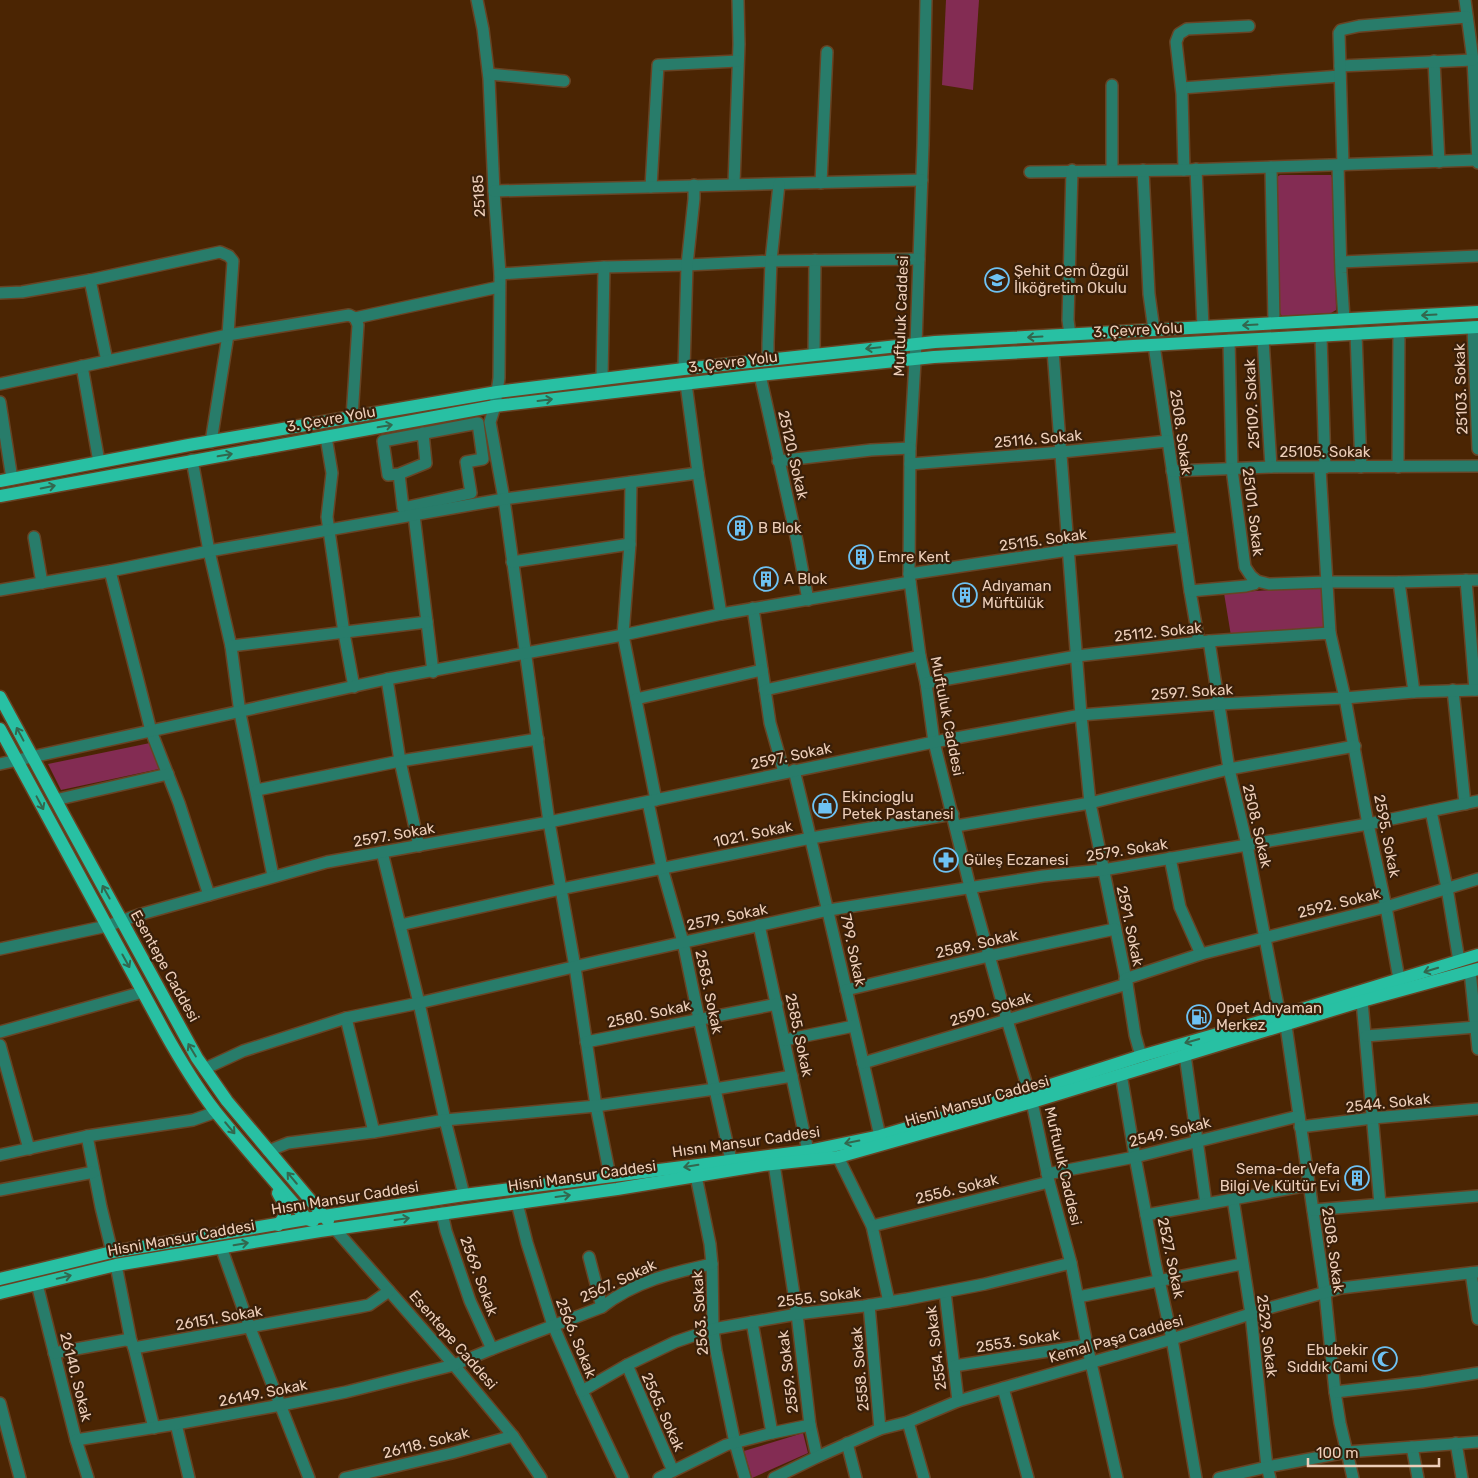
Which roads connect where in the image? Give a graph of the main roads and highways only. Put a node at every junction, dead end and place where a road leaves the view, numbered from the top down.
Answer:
1 (1478, 312) edge
2 (1476, 327) edge
3 (6, 480) edge
4 (0, 496) edge
5 (0, 697) edge
6 (0, 729) edge
7 (1478, 956) edge
8 (1474, 970) edge
9 (1283, 1021) junction
10 (1031, 1097) junction
11 (263, 1167) junction
12 (324, 1216) junction
13 (307, 1219) junction
14 (278, 1224) junction
15 (335, 1228) junction
16 (114, 1258) junction
17 (0, 1279) edge
18 (0, 1293) edge

1 -> 3 main road, 3. Çevre Yolu
4 -> 2 main road, 3. Çevre Yolu
12 -> 5 main road, Esentepe Caddesi
6 -> 11 main road, Esentepe Caddesi
7 -> 9 main road, Hısnı Mansur Caddesi
8 - 9 main road, Hisni Mansur Caddesi
9 - 10 main road, Hisni Mansur Caddesi
9 -> 10 main road, Hısnı Mansur Caddesi
10 -> 12 main road, Hısnı Mansur Caddesi
15 -> 10 main road, Hisni Mansur Caddesi
11 - 13 main road, Esentepe Caddesi
11 - 14 main road
12 - 13 main road, Hısnı Mansur Caddesi
12 - 15 main road, Esentepe Caddesi
13 - 14 main road, Hısnı Mansur Caddesi
13 - 15 main road
14 - 16 main road, Hısnı Mansur Caddesi
16 -> 15 main road, Hisni Mansur Caddesi
16 - 17 main road, Hısnı Mansur Caddesi
18 -> 16 main road, Hisni Mansur Caddesi

